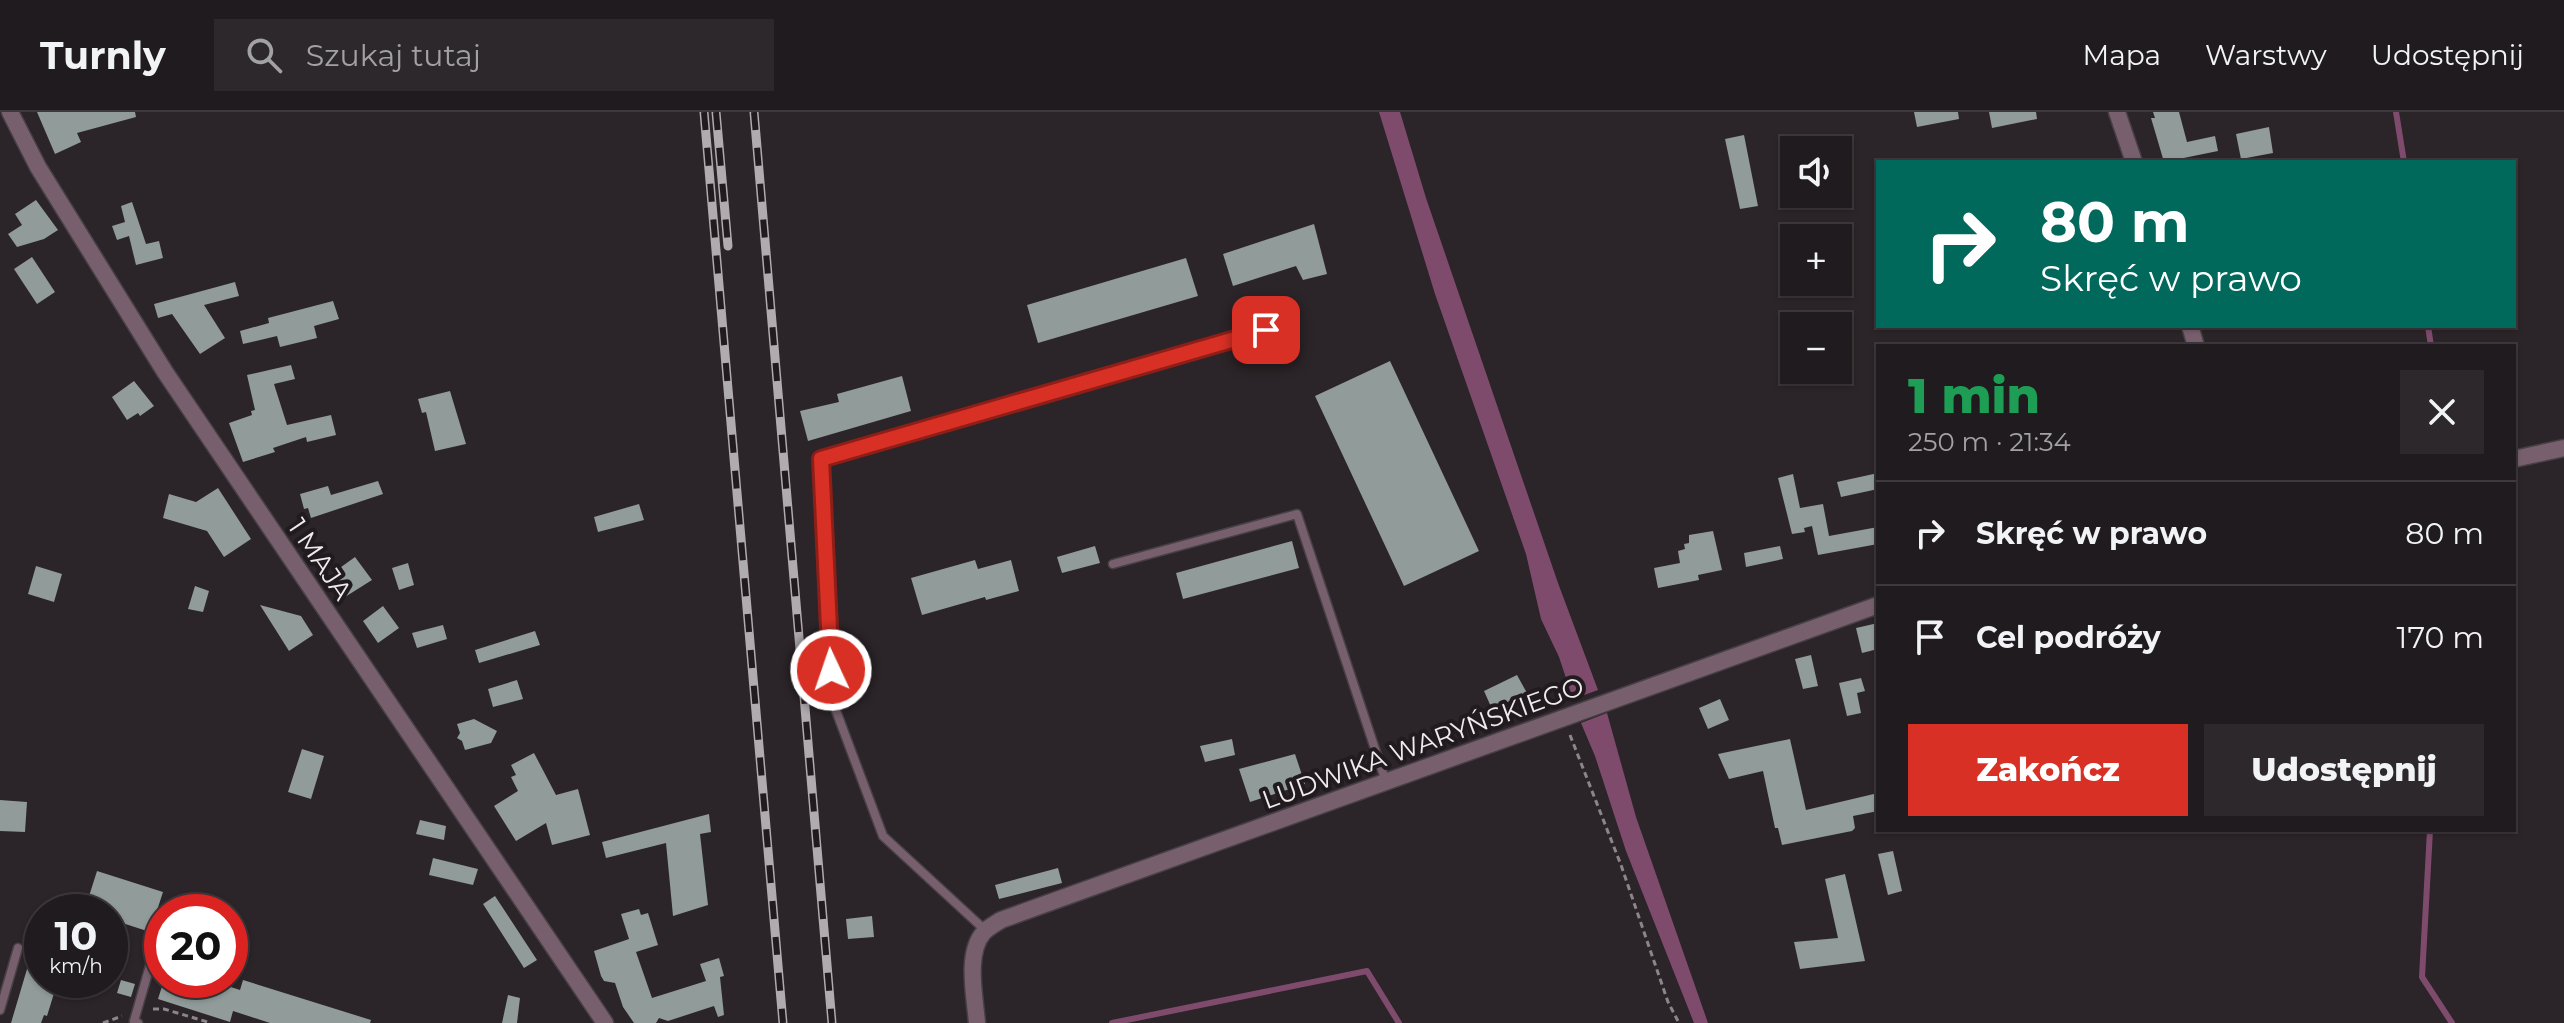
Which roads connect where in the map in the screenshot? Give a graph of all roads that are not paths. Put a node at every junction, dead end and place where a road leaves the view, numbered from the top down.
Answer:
1 (10, 112) edge
2 (2117, 112) edge
3 (2133, 160) edge
4 (1266, 330) dead end
5 (2564, 448) edge
6 (2516, 459) edge
7 (1113, 564) dead end
8 (1876, 606) edge
9 (1386, 782) junction
10 (985, 930) junction
11 (18, 948) dead end
12 (144, 986) edge
13 (0, 1010) edge
14 (138, 1023) edge
15 (605, 1023) edge
16 (977, 1023) edge

1 - 15 street, 1 MAJA
2 - 3 street
4 - 10 lane
5 - 6 street
7 - 9 lane
8 - 9 street, LUDWIKA WARYŃSKIEGO
9 - 10 street, LUDWIKA WARYŃSKIEGO
10 - 16 street
11 - 13 lane
12 - 14 lane

